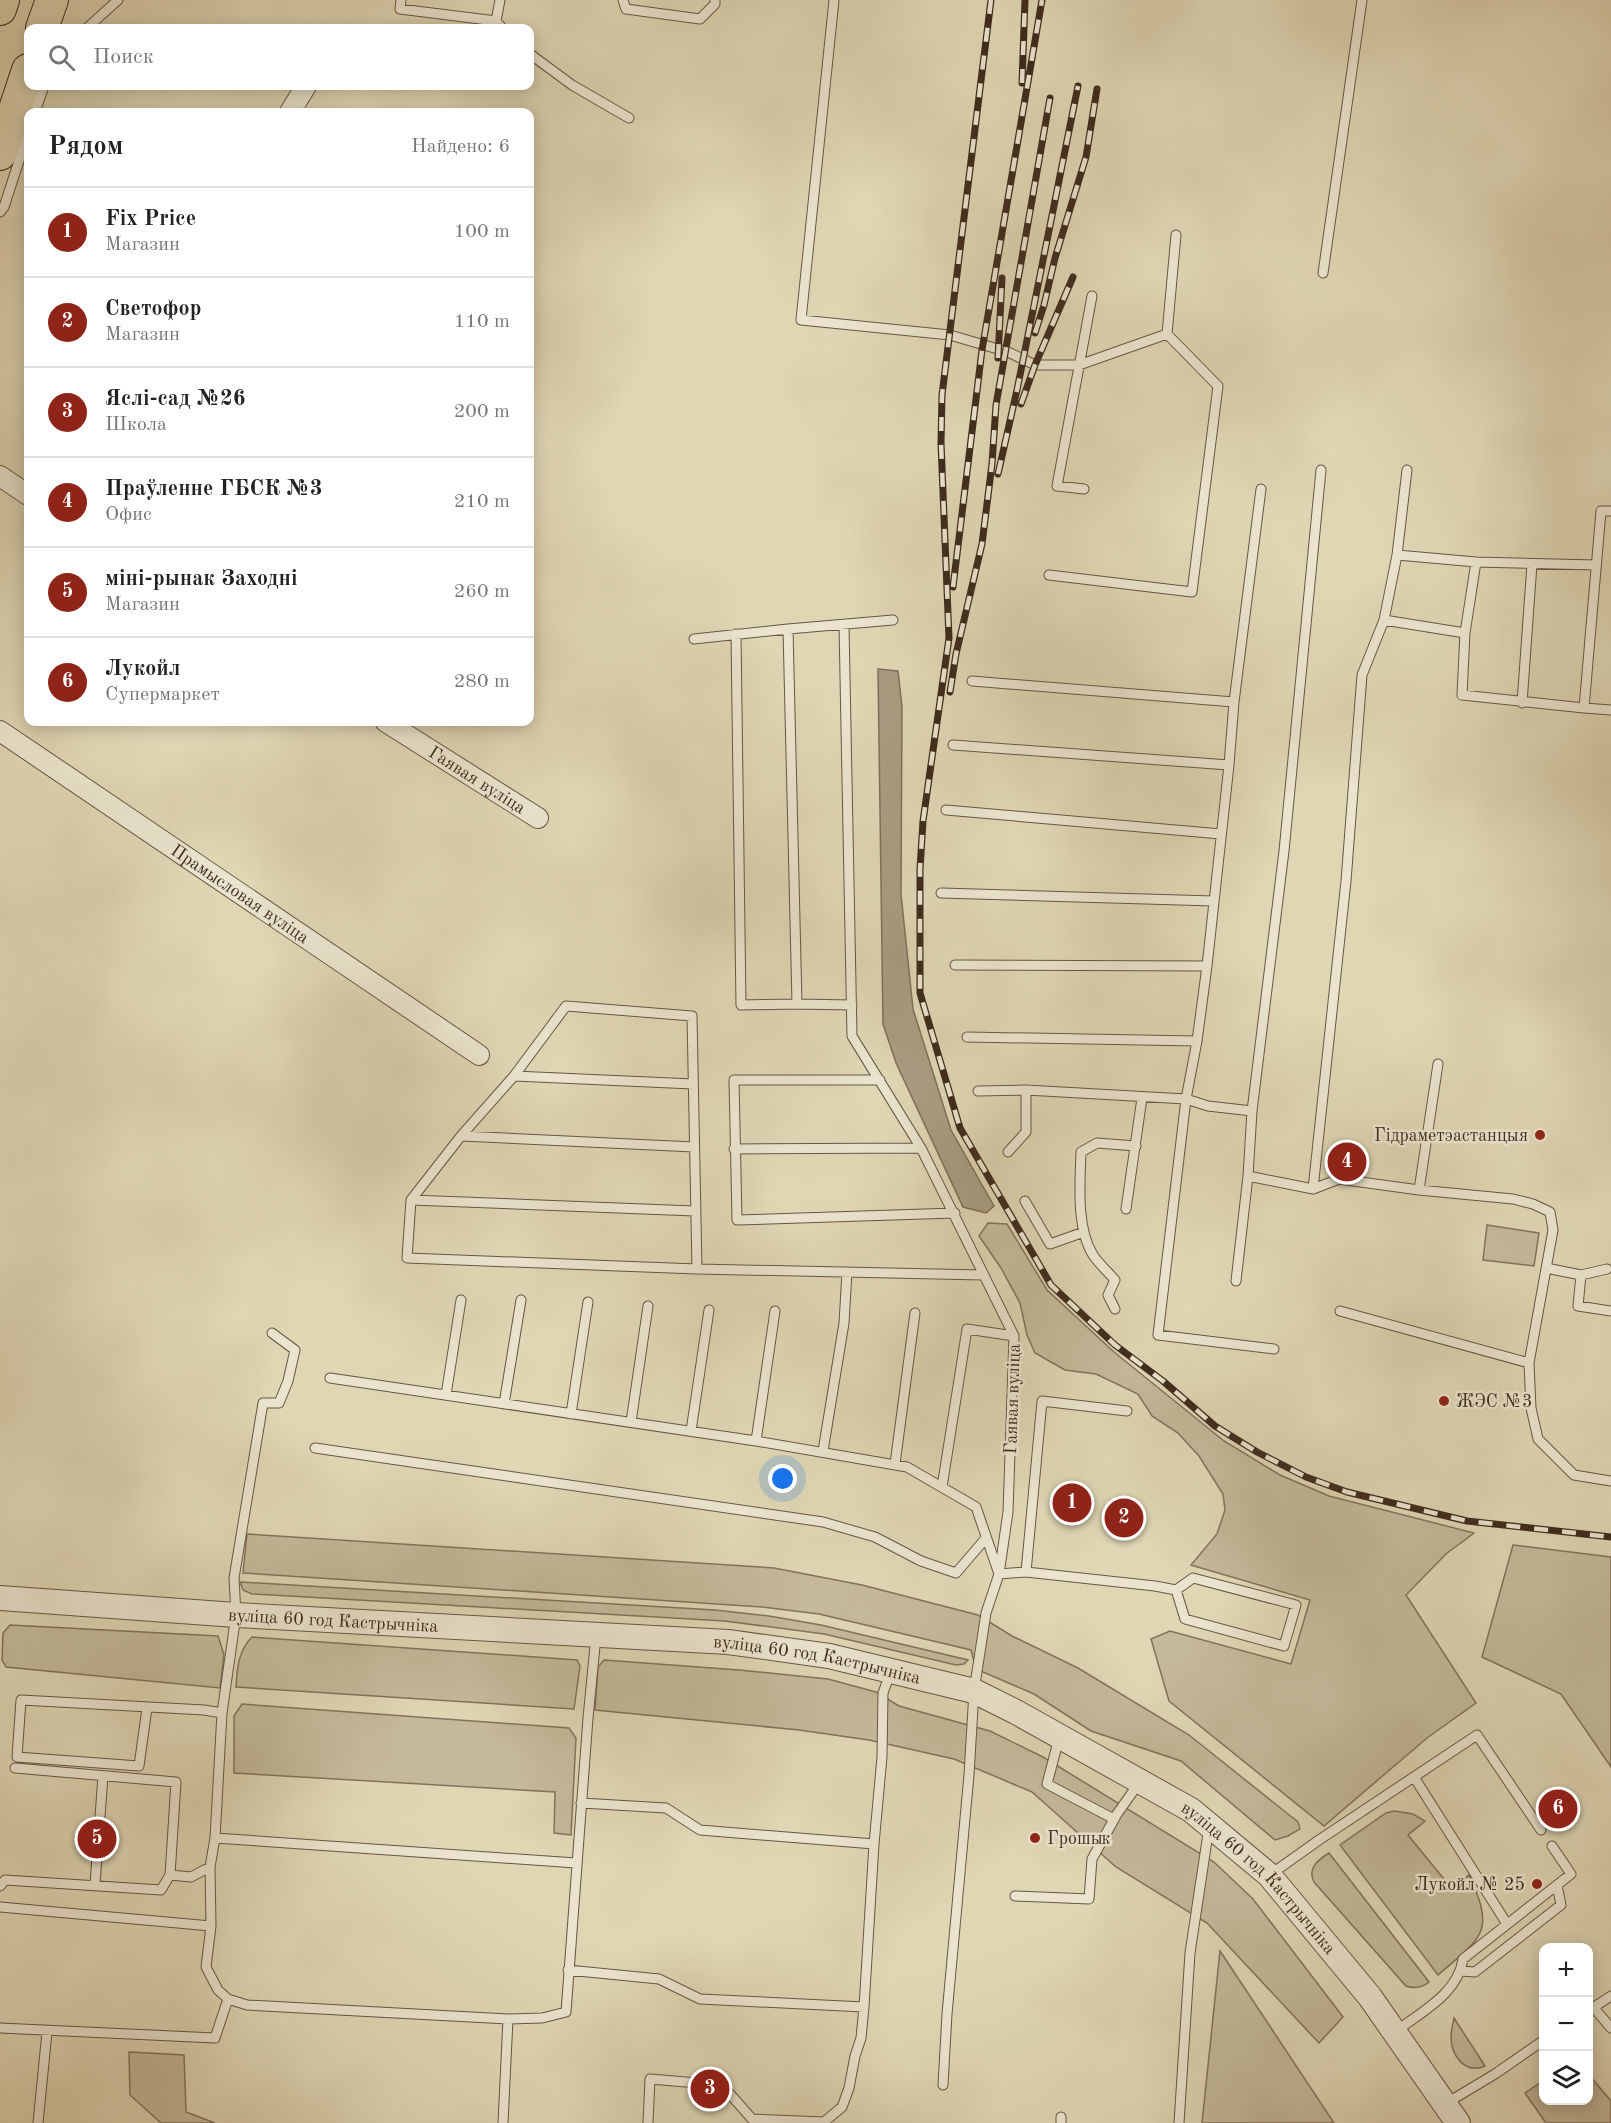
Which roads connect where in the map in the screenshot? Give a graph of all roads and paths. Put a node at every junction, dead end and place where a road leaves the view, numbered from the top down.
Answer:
1 (3, 0) edge
2 (52, 0) edge
3 (118, 0) edge
4 (401, 0) edge
5 (500, 0) edge
6 (623, 0) edge
7 (715, 0) edge
8 (834, 0) edge
9 (1362, 0) edge
10 (0, 9) edge
11 (43, 24) edge
12 (91, 24) edge
13 (493, 24) edge
14 (499, 24) edge
15 (534, 57) edge
16 (24, 82) edge
17 (43, 90) edge
18 (304, 90) edge
19 (36, 108) edge
20 (292, 108) edge
21 (629, 118) dead end
22 (24, 145) edge
23 (0, 154) edge
24 (0, 212) edge
25 (1176, 236) dead end
26 (1323, 273) dead end
27 (1092, 296) dead end
28 (1167, 334) junction
29 (1079, 365) junction
30 (1321, 470) dead end
31 (1407, 470) dead end
32 (0, 476) edge
33 (1084, 489) dead end
34 (1261, 489) dead end
35 (24, 492) edge
36 (1611, 511) edge
37 (1397, 555) junction
38 (1476, 562) junction
39 (1532, 564) junction
40 (1596, 565) junction
41 (1049, 575) dead end
42 (893, 620) dead end
43 (1384, 620) junction
44 (844, 625) junction
45 (788, 629) junction
46 (1466, 633) junction
47 (736, 634) junction
48 (694, 639) dead end
49 (972, 681) dead end
50 (1234, 702) junction
51 (1522, 702) junction
52 (1584, 708) junction
53 (1611, 710) edge
54 (392, 726) edge
55 (0, 731) edge
56 (953, 745) dead end
57 (1229, 765) junction
58 (946, 810) dead end
59 (538, 818) dead end
60 (1221, 834) junction
61 (941, 893) dead end
62 (1214, 901) junction
63 (956, 965) dead end
64 (1207, 966) junction
65 (797, 1004) junction
66 (852, 1005) junction
67 (967, 1037) dead end
68 (1197, 1041) junction
69 (479, 1055) dead end
70 (1438, 1064) dead end
71 (514, 1076) junction
72 (880, 1080) junction
73 (693, 1084) junction
74 (1026, 1090) junction
75 (978, 1091) dead end
76 (1142, 1098) junction
77 (1186, 1099) junction
78 (1252, 1111) junction
79 (461, 1136) junction
80 (1136, 1146) junction
81 (694, 1147) junction
82 (921, 1148) junction
83 (734, 1149) junction
84 (1008, 1152) dead end
85 (1248, 1176) junction
86 (1313, 1189) junction
87 (1419, 1190) junction
88 (411, 1200) junction
89 (1025, 1201) dead end
90 (1126, 1209) dead end
91 (695, 1211) junction
92 (955, 1213) junction
93 (1084, 1232) junction
94 (1546, 1268) junction
95 (698, 1269) junction
96 (1608, 1269) dead end
97 (846, 1272) junction
98 (983, 1275) junction
99 (1581, 1275) junction
100 (1236, 1281) dead end
101 (461, 1300) dead end
102 (521, 1300) dead end
103 (588, 1302) dead end
104 (648, 1306) dead end
105 (1115, 1309) dead end
106 (709, 1310) dead end
107 (775, 1311) dead end
108 (1340, 1311) dead end
109 (1611, 1311) edge
110 (915, 1313) dead end
111 (272, 1333) dead end
112 (1014, 1336) junction
113 (1274, 1349) dead end
114 (1529, 1363) junction
115 (330, 1378) dead end
116 (446, 1395) junction
117 (504, 1404) junction
118 (1127, 1411) dead end
119 (571, 1414) junction
120 (631, 1422) junction
121 (692, 1431) junction
122 (756, 1441) junction
123 (315, 1448) dead end
124 (823, 1451) junction
125 (895, 1464) junction
126 (1611, 1481) edge
127 (942, 1487) junction
128 (986, 1538) junction
129 (1026, 1572) junction
130 (999, 1574) junction
131 (1176, 1590) junction
132 (0, 1598) edge
133 (236, 1615) junction
134 (597, 1634) junction
135 (891, 1671) junction
136 (974, 1691) junction
137 (147, 1708) junction
138 (222, 1713) junction
139 (1059, 1736) junction
140 (15, 1768) dead end
141 (103, 1776) junction
142 (1414, 1777) junction
143 (1141, 1781) junction
144 (581, 1803) junction
145 (1114, 1819) junction
146 (1210, 1825) junction
147 (1541, 1830) dead end
148 (215, 1838) junction
149 (874, 1844) junction
150 (1552, 1846) dead end
151 (576, 1863) junction
152 (210, 1868) junction
153 (170, 1875) junction
154 (1269, 1875) junction
155 (95, 1884) junction
156 (1557, 1885) junction
157 (0, 1886) edge
158 (1015, 1896) dead end
159 (0, 1907) edge
160 (1508, 1924) junction
161 (211, 1926) junction
162 (568, 1970) junction
163 (1461, 1971) junction
164 (1611, 1996) edge
165 (228, 1999) junction
166 (864, 2007) junction
167 (1593, 2009) edge
168 (1593, 2012) edge
169 (508, 2019) junction
170 (0, 2028) edge
171 (1611, 2028) edge
172 (47, 2032) junction
173 (1395, 2032) junction
174 (1539, 2043) edge
175 (943, 2085) dead end
176 (1452, 2114) edge
177 (752, 2121) edge
178 (38, 2123) edge
179 (503, 2123) edge
180 (648, 2123) edge
181 (1179, 2123) edge

1 - 10 main road
2 - 11 main road
3 - 12 lane
4 - 13 lane
5 - 14 lane
6 - 7 lane
8 - 29 lane
9 - 26 lane
15 - 21 lane
16 - 23 main road
17 - 19 lane
18 - 20 street
22 - 24 lane
25 - 28 lane
27 - 29 lane
28 - 29 lane
28 - 41 lane
29 - 33 lane
30 - 78 lane
31 - 37 lane
32 - 35 street
34 - 50 lane
36 - 40 lane
37 - 38 lane
37 - 43 lane
38 - 39 lane
38 - 46 lane
39 - 40 lane
39 - 51 lane
40 - 52 lane
42 - 44 lane
43 - 46 lane
43 - 86 lane
44 - 45 lane
44 - 66 lane
45 - 47 lane
45 - 65 lane
46 - 51 lane
47 - 48 lane
47 - 65 lane
49 - 50 lane
50 - 57 lane
51 - 52 lane
52 - 53 lane
54 - 59 street, Гаявая вуліца
55 - 69 street, Прамысловая вуліца
56 - 57 lane
57 - 60 lane
58 - 60 lane
60 - 62 lane
61 - 62 lane
62 - 64 lane
63 - 64 lane
64 - 68 lane
65 - 66 lane
66 - 72 lane, Гаявая вуліца
67 - 68 lane
68 - 77 lane
70 - 87 lane
71 - 73 lane
71 - 73 lane
71 - 79 lane
72 - 82 lane, Гаявая вуліца
72 - 83 lane
73 - 81 lane
74 - 75 lane
74 - 76 lane
74 - 84 lane
76 - 77 lane
76 - 80 lane
77 - 78 lane
77 - 113 lane
78 - 85 lane
79 - 81 lane
79 - 88 lane
80 - 90 lane
80 - 93 lane
81 - 91 lane
82 - 83 lane
82 - 92 lane, Гаявая вуліца
83 - 92 lane
85 - 86 lane
85 - 100 lane
86 - 87 lane
87 - 94 lane
88 - 91 lane
88 - 95 lane
89 - 93 lane
91 - 95 lane
92 - 98 lane, Гаявая вуліца
93 - 105 lane
94 - 99 lane
94 - 114 lane
95 - 97 lane
96 - 99 lane
97 - 98 lane
97 - 124 lane
98 - 112 lane, Гаявая вуліца
99 - 109 lane
101 - 116 lane
102 - 117 lane
103 - 119 lane
104 - 120 lane
106 - 121 lane
107 - 122 lane
108 - 114 lane
110 - 125 lane
111 - 133 lane
112 - 127 lane
112 - 130 lane, Гаявая вуліца
114 - 126 lane
115 - 116 lane
116 - 117 lane
117 - 119 lane
118 - 129 lane
119 - 120 lane
120 - 121 lane
121 - 122 lane
122 - 124 lane
123 - 128 lane
124 - 125 lane
125 - 127 lane
127 - 128 lane
128 - 130 lane
129 - 130 lane
129 - 131 lane
130 - 136 lane, Гаявая вуліца
131 - 131 lane
132 - 133 street, вуліца 60 год Кастрычніка
133 - 134 street, вуліца 60 год Кастрычніка
133 - 138 lane
134 - 135 street, вуліца 60 год Кастрычніка
134 - 144 lane
135 - 136 street, вуліца 60 год Кастрычніка
135 - 149 lane
136 - 139 street, вуліца 60 год Кастрычніка
136 - 175 lane, Гаявая вуліца
137 - 137 lane
137 - 138 lane
138 - 148 lane
139 - 143 street, вуліца 60 год Кастрычніка
139 - 145 lane
140 - 141 lane
141 - 153 lane
141 - 155 lane
142 - 147 lane
142 - 154 lane
142 - 160 lane
143 - 145 lane
143 - 146 street, вуліца 60 год Кастрычніка
144 - 149 lane
144 - 151 lane
145 - 158 lane
146 - 154 street, вуліца 60 год Кастрычніка
146 - 181 lane
148 - 151 lane
148 - 152 lane
149 - 166 lane
150 - 156 lane
151 - 162 lane
152 - 153 lane
152 - 161 lane
153 - 155 lane
154 - 173 street, вуліца 60 год Кастрычніка
155 - 157 lane
156 - 160 lane
156 - 163 lane
159 - 161 lane
160 - 163 lane
161 - 165 lane
162 - 166 lane
162 - 169 lane
163 - 173 lane
164 - 167 lane
165 - 169 lane
165 - 172 lane
166 - 177 lane
168 - 171 lane
169 - 179 lane
170 - 172 lane
172 - 178 lane
173 - 176 street, вуліца 60 год Кастрычніка
174 - 176 lane
177 - 180 lane

